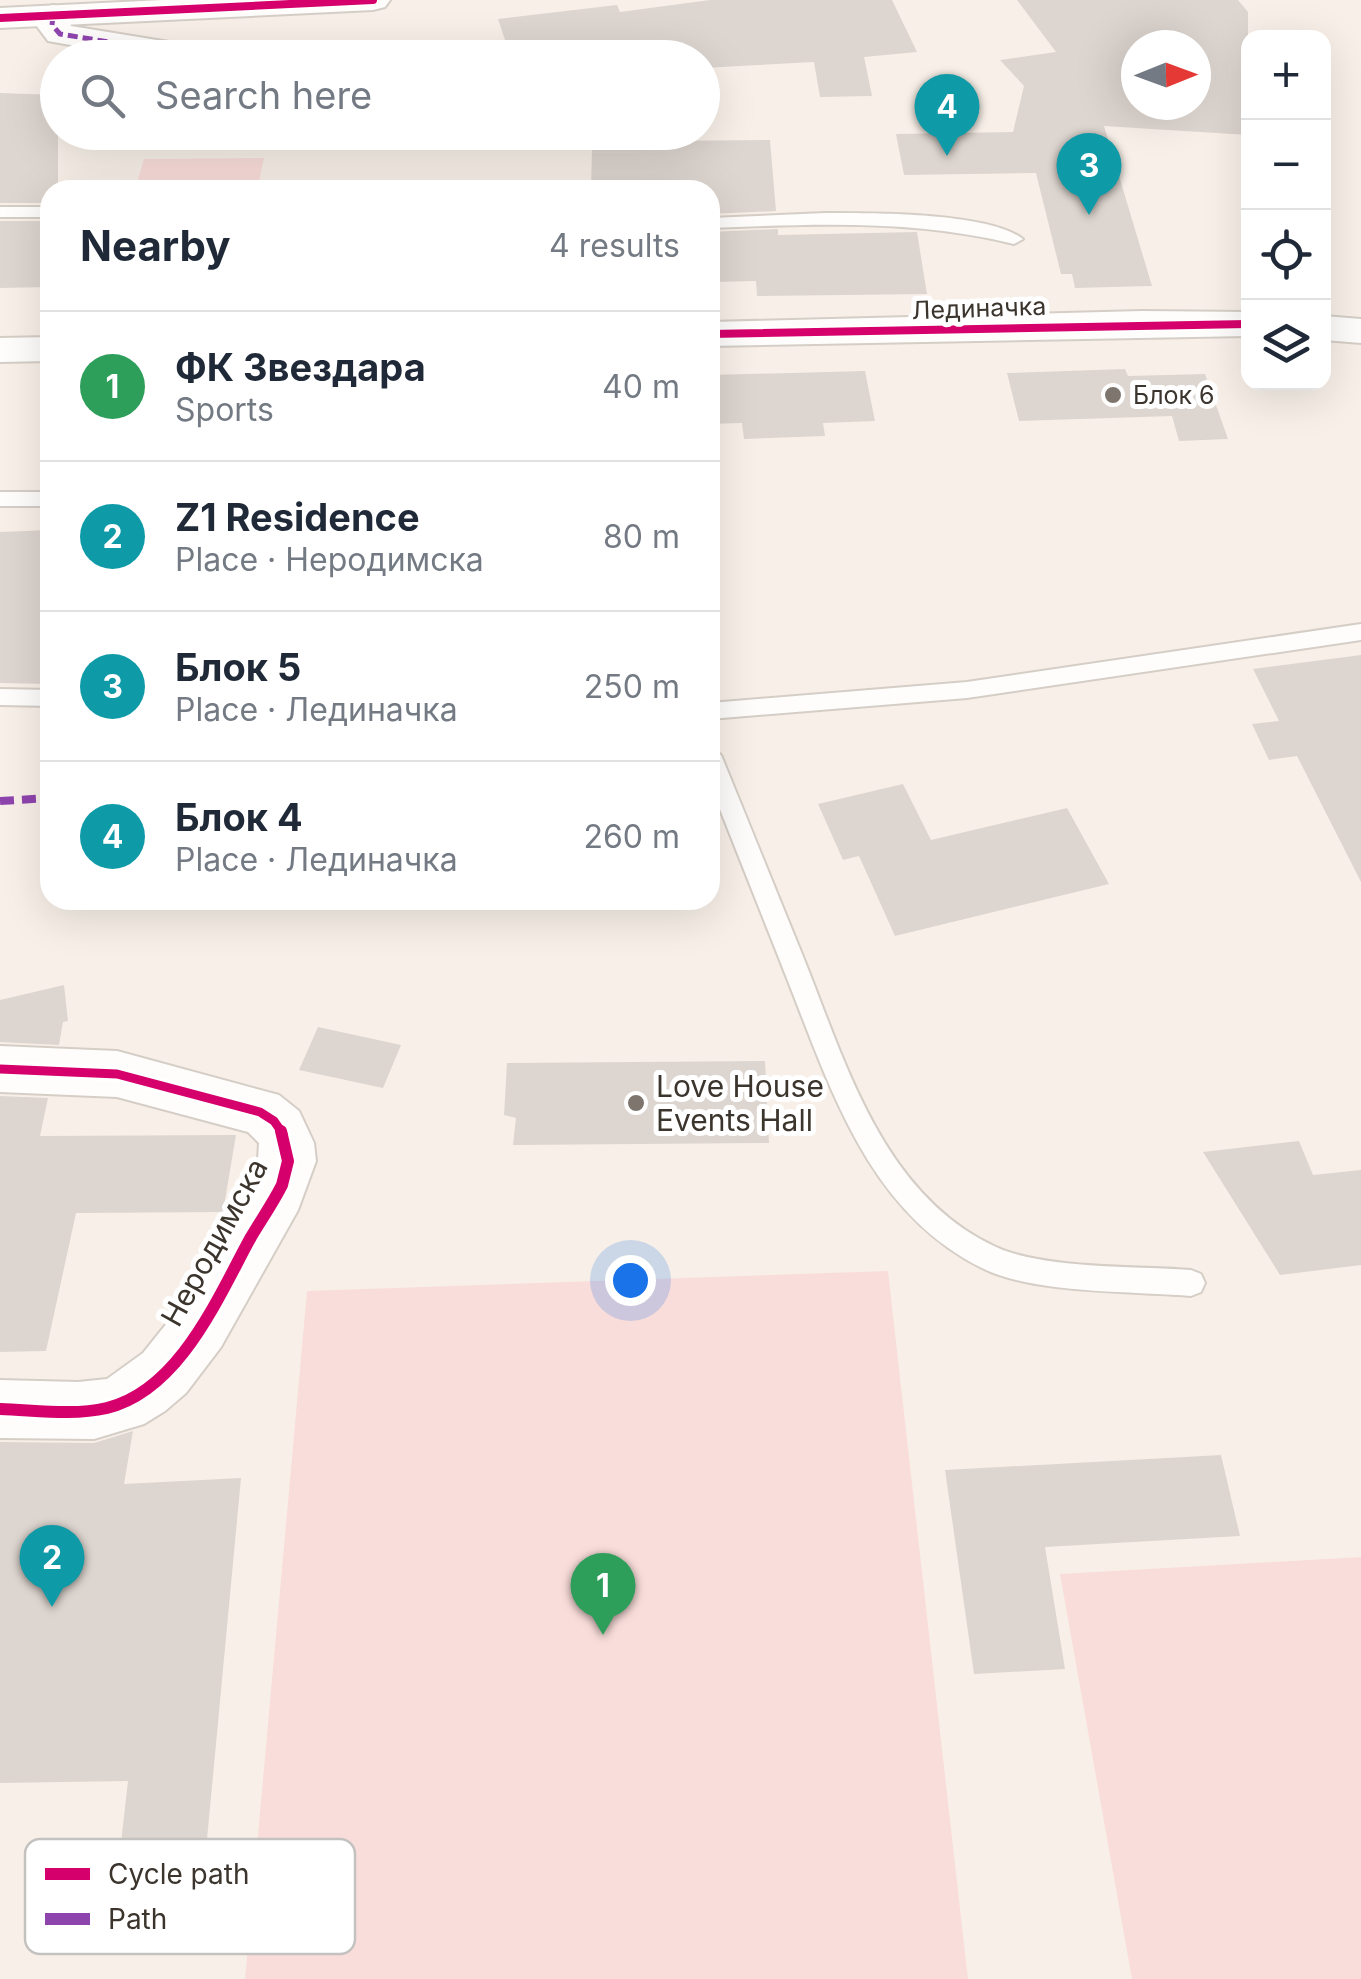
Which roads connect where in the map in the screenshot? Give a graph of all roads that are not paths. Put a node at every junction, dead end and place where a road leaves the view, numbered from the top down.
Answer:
1 (373, 0) edge
2 (54, 15) junction
3 (0, 18) edge
4 (96, 40) edge
5 (0, 212) edge
6 (40, 212) edge
7 (720, 223) edge
8 (1014, 238) dead end
9 (1241, 324) edge
10 (1331, 328) edge
11 (1361, 330) edge
12 (720, 334) edge
13 (40, 349) edge
14 (0, 350) edge
15 (0, 499) edge
16 (40, 500) edge
17 (1361, 632) edge
18 (0, 697) edge
19 (40, 698) edge
20 (720, 710) edge
21 (720, 780) edge
22 (0, 1069) edge
23 (1190, 1283) dead end
24 (0, 1408) edge

1 - 2 street
2 - 3 street
2 - 4 street
5 - 6 lane
7 - 8 lane
9 - 12 street, Лединачка
10 - 11 street
13 - 14 street
15 - 16 lane
17 - 20 lane
18 - 19 lane
21 - 23 lane
22 - 24 street, Неродимска

